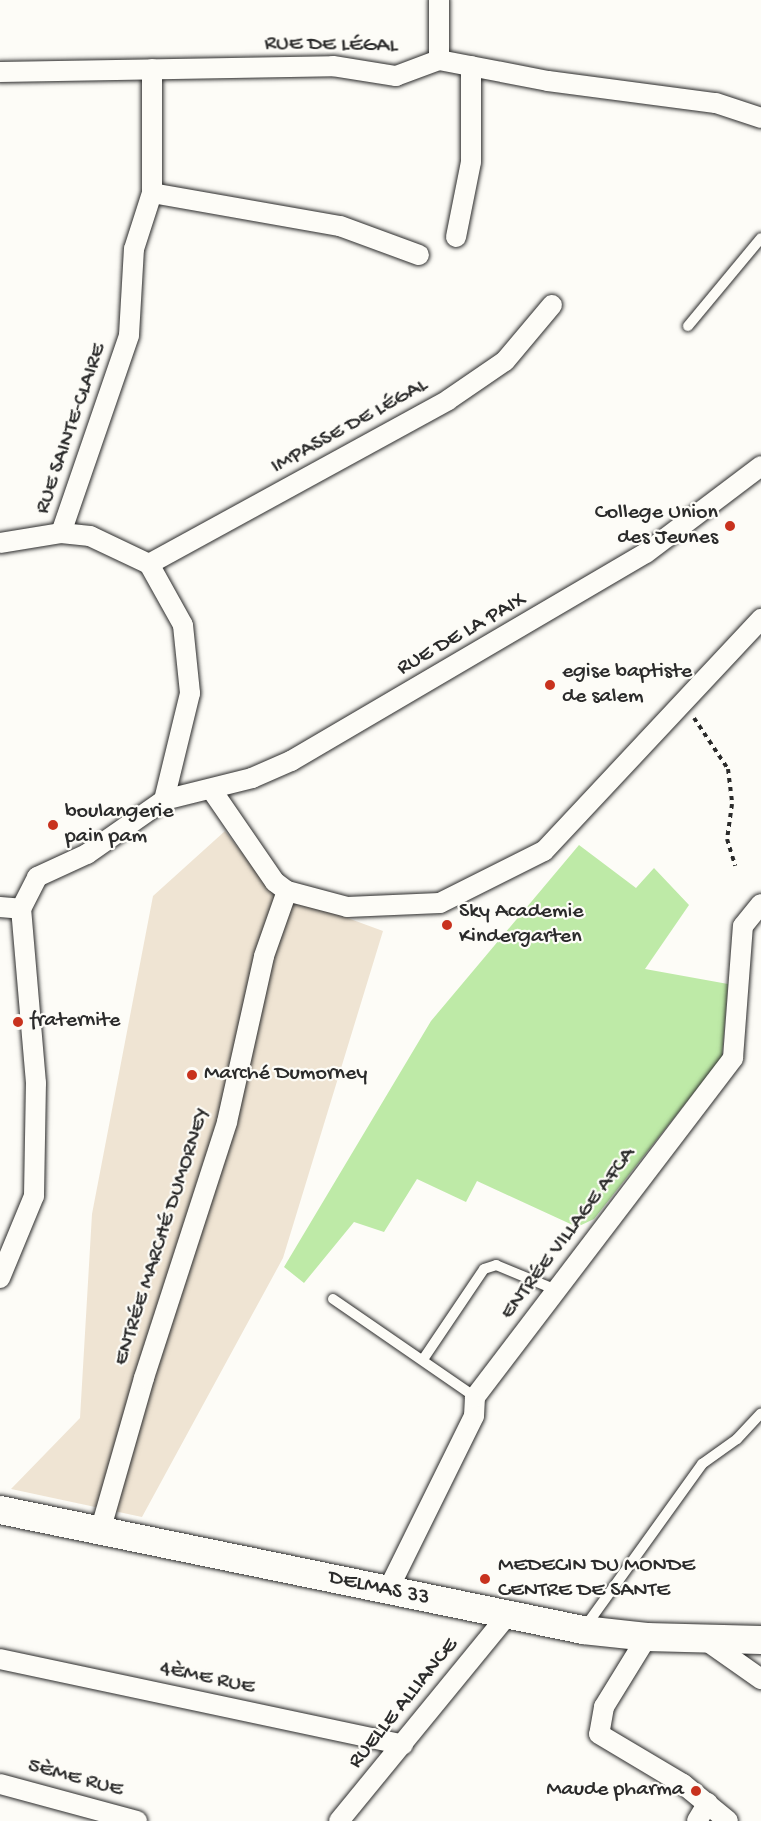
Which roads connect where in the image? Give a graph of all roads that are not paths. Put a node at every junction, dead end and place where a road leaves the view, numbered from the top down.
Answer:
1 (439, 0) edge
2 (439, 60) junction
3 (471, 66) junction
4 (152, 69) junction
5 (0, 72) edge
6 (761, 118) edge
7 (152, 193) junction
8 (456, 237) dead end
9 (761, 238) edge
10 (419, 255) dead end
11 (552, 305) dead end
12 (688, 326) dead end
13 (761, 466) edge
14 (61, 533) junction
15 (0, 543) edge
16 (149, 564) junction
17 (761, 619) edge
18 (211, 789) junction
19 (164, 800) junction
20 (287, 891) junction
21 (761, 904) edge
22 (0, 907) edge
23 (21, 909) junction
24 (0, 1278) edge
25 (556, 1290) junction
26 (333, 1299) dead end
27 (424, 1358) junction
28 (475, 1397) junction
29 (761, 1413) edge
30 (0, 1510) edge
31 (101, 1528) junction
32 (388, 1590) junction
33 (506, 1617) junction
34 (583, 1630) junction
35 (647, 1637) junction
36 (703, 1638) junction
37 (761, 1640) edge
38 (0, 1659) edge
39 (761, 1679) edge
40 (403, 1745) junction
41 (0, 1784) edge
42 (708, 1803) junction
43 (137, 1821) edge
44 (339, 1821) edge
45 (697, 1821) edge
46 (728, 1821) edge

1 - 2 street
2 - 3 street
2 - 4 street, RUE DE LÉGAL
3 - 6 street
3 - 8 street
4 - 5 street, RUE DE LÉGAL
4 - 7 street, RUE SAINTE-CLAIRE
7 - 10 street
7 - 14 street, RUE SAINTE-CLAIRE
9 - 12 lane
11 - 16 street, IMPASSE DE LÉGAL
13 - 18 street, RUE DE LA PAIX
14 - 15 street
14 - 16 street, RUE SAINTE-CLAIRE
16 - 19 street
17 - 20 street
18 - 19 street, RUE DE LA PAIX
18 - 20 street
19 - 23 street
20 - 31 street, ENTRÉE MARCHÉ DUMORNEY
21 - 25 street, ENTRÉE VILLAGE AFCA
22 - 23 street
23 - 24 street
25 - 27 lane
25 - 28 street, ENTRÉE VILLAGE AFCA
26 - 27 lane
27 - 28 lane
28 - 32 street, ENTRÉE VILLAGE AFCA
29 - 34 lane
30 - 31 main road, DELMAS 33
31 - 32 main road, DELMAS 33
32 - 33 main road, DELMAS 33
33 - 34 main road, DELMAS 33
33 - 40 street, RUELLE ALLIANCE
34 - 35 main road, DELMAS 33
35 - 36 main road, DELMAS 33
35 - 42 street
36 - 37 main road, DELMAS 33
36 - 39 street
38 - 40 street, 4ÈME RUE
40 - 44 street, RUELLE ALLIANCE
41 - 43 street, 5ÈME RUE
42 - 45 street
42 - 46 street

